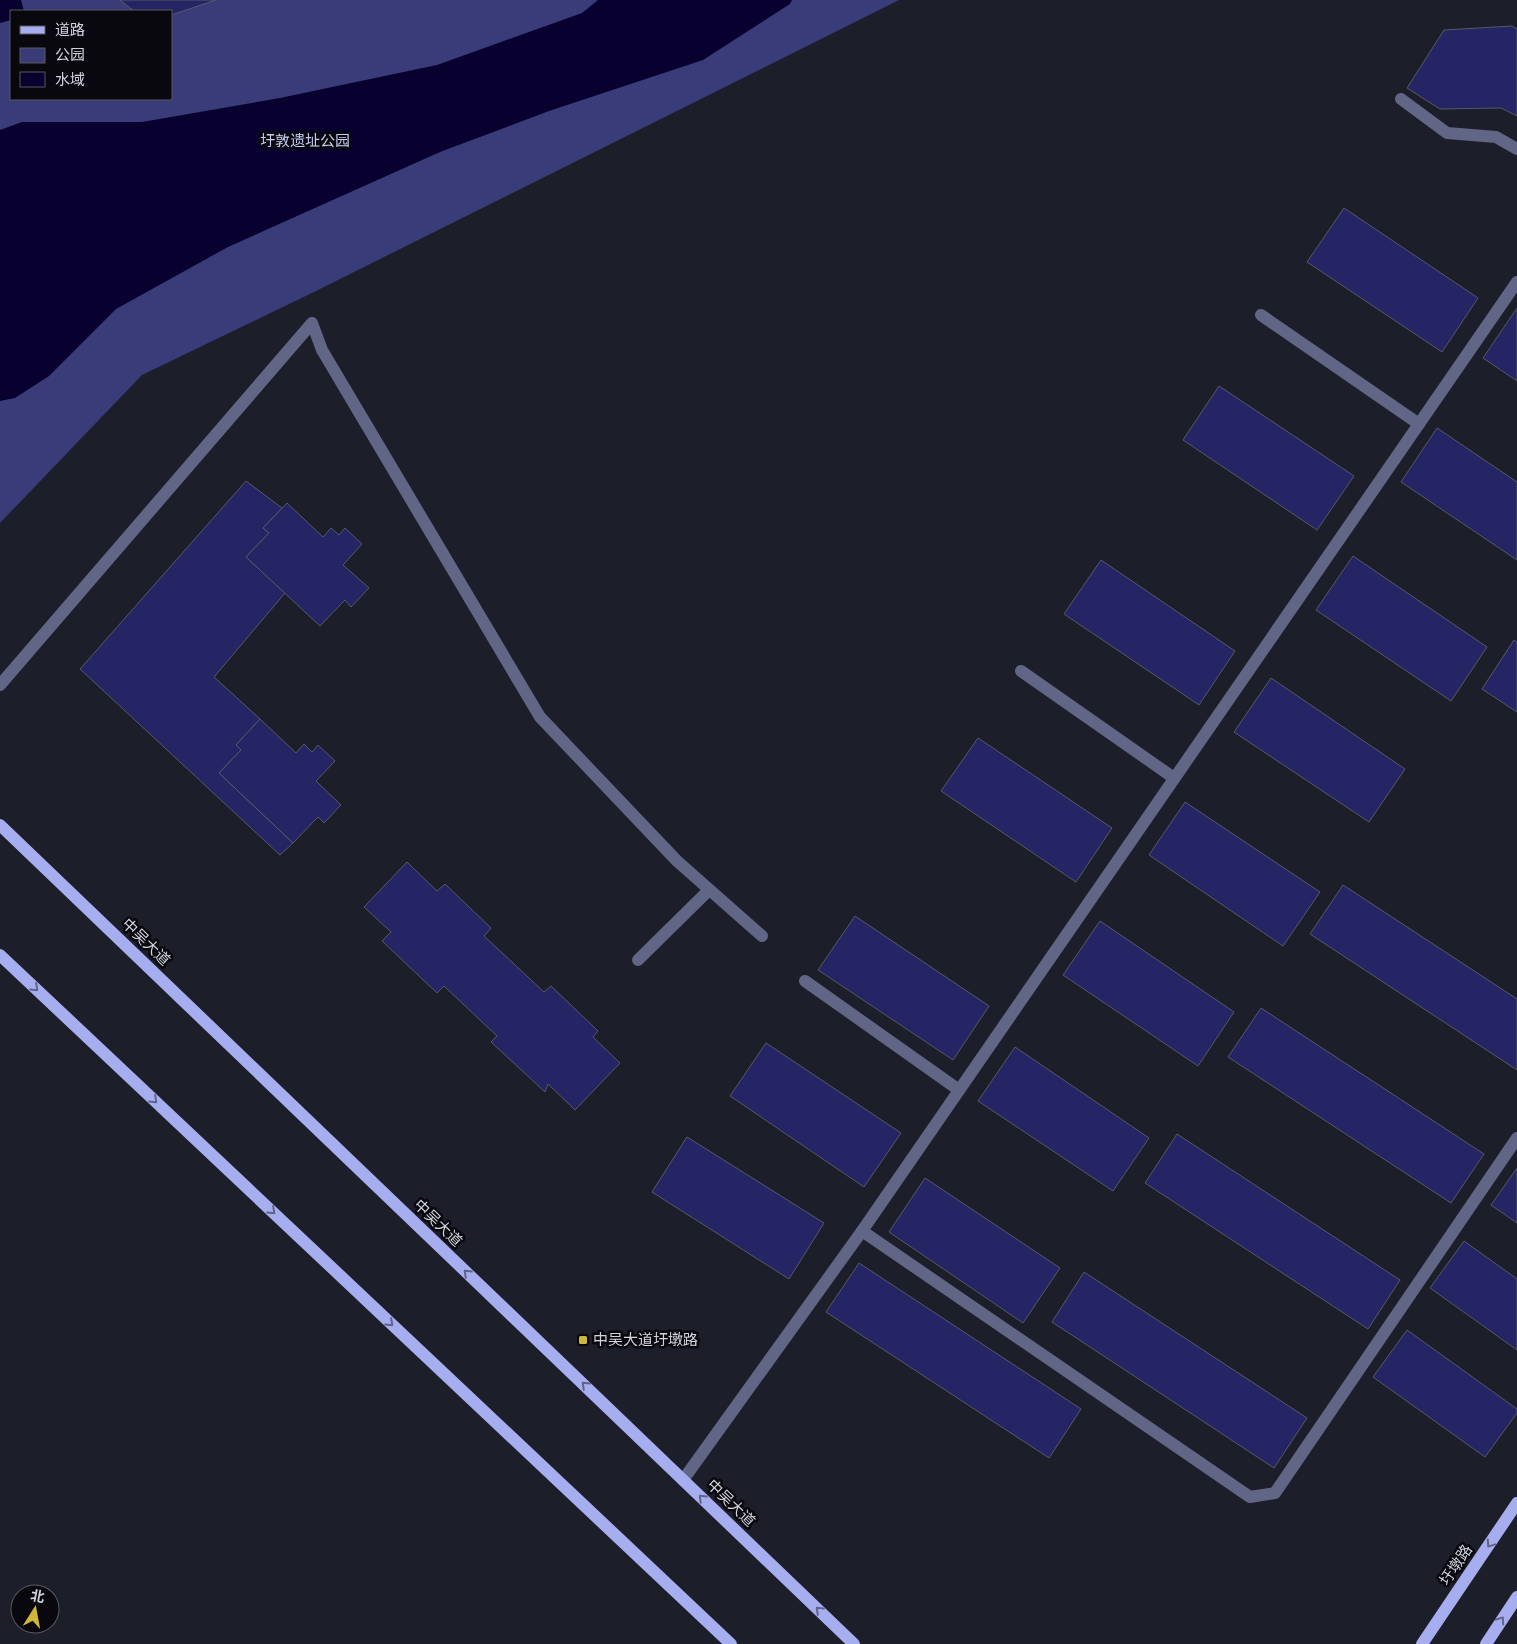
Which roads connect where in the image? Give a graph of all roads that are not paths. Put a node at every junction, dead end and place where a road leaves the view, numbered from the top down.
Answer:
1 (1401, 99) dead end
2 (1517, 149) edge
3 (1517, 282) edge
4 (1261, 315) dead end
5 (1419, 424) junction
6 (1021, 671) dead end
7 (0, 685) edge
8 (1174, 778) junction
9 (0, 825) edge
10 (709, 890) junction
11 (762, 936) dead end
12 (0, 955) edge
13 (638, 960) dead end
14 (805, 981) dead end
15 (959, 1090) junction
16 (1517, 1138) edge
17 (862, 1231) junction
18 (683, 1480) junction
19 (1517, 1504) edge
20 (1517, 1597) edge
21 (731, 1644) edge
22 (854, 1644) edge
23 (1422, 1644) edge
24 (1486, 1644) edge

1 - 2 lane
3 - 5 lane
4 - 5 lane
5 - 8 lane
6 - 8 lane
7 - 10 lane
8 - 15 lane
18 -> 9 main road, 中吴大道
10 - 11 lane
10 - 13 lane
12 -> 21 main road
14 - 15 lane
15 - 17 lane
16 - 17 lane
17 - 18 lane
22 -> 18 main road, 中吴大道
19 -> 23 main road, 圩墩路
24 -> 20 main road

